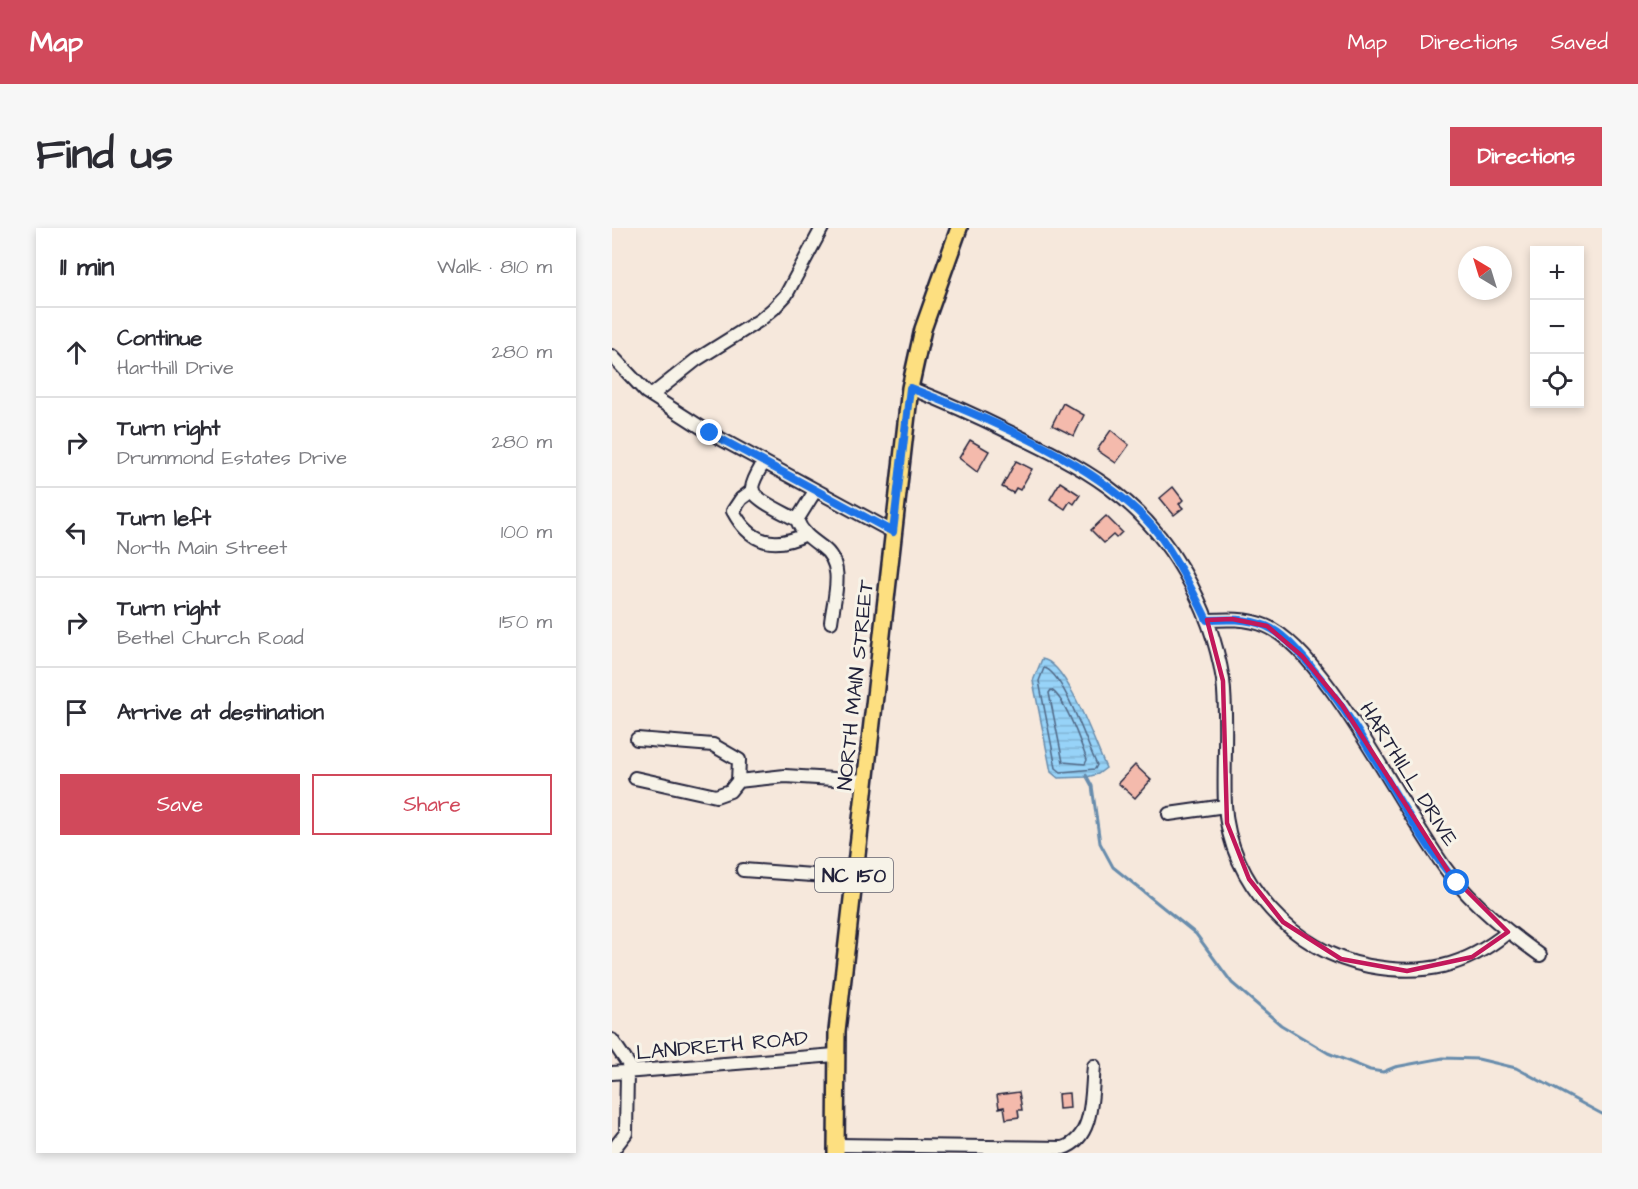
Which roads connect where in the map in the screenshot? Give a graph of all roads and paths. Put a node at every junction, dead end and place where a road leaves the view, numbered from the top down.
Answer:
1 (822, 228) edge
2 (959, 228) edge
3 (612, 357) edge
4 (910, 388) junction
5 (652, 395) junction
6 (764, 462) junction
7 (753, 490) junction
8 (815, 491) junction
9 (797, 520) junction
10 (893, 532) junction
11 (806, 534) junction
12 (1207, 620) junction
13 (831, 622) dead end
14 (637, 739) dead end
15 (635, 778) dead end
16 (738, 781) junction
17 (866, 781) junction
18 (1225, 806) junction
19 (1169, 814) dead end
20 (744, 870) dead end
21 (854, 878) junction
22 (1508, 932) junction
23 (1540, 955) dead end
24 (612, 1040) edge
25 (835, 1055) junction
26 (1094, 1066) dead end
27 (630, 1072) junction
28 (612, 1073) edge
29 (836, 1149) edge
30 (612, 1151) edge

1 - 5 street
2 - 4 main road, NORTH MAIN STREET / NC 150
3 - 5 street
4 - 10 main road, NORTH MAIN STREET / NC 150
4 - 12 street
5 - 6 street
6 - 7 street
6 - 8 street
7 - 9 street
7 - 11 street
8 - 9 street
8 - 10 street
9 - 11 street
10 - 17 main road, NORTH MAIN STREET / NC 150
11 - 13 street
12 - 18 street
12 - 22 street, HARTHILL DRIVE
14 - 16 street
15 - 16 street
16 - 17 street
17 - 21 main road, NORTH MAIN STREET / NC 150
18 - 19 street
18 - 22 street
20 - 21 street
21 - 25 main road, NORTH MAIN STREET / NC 150
22 - 23 street, HARTHILL DRIVE
24 - 27 street
25 - 27 street, LANDRETH ROAD
25 - 29 main road, NORTH MAIN STREET / NC 150
26 - 29 street
27 - 28 street, LANDRETH ROAD
27 - 30 street

